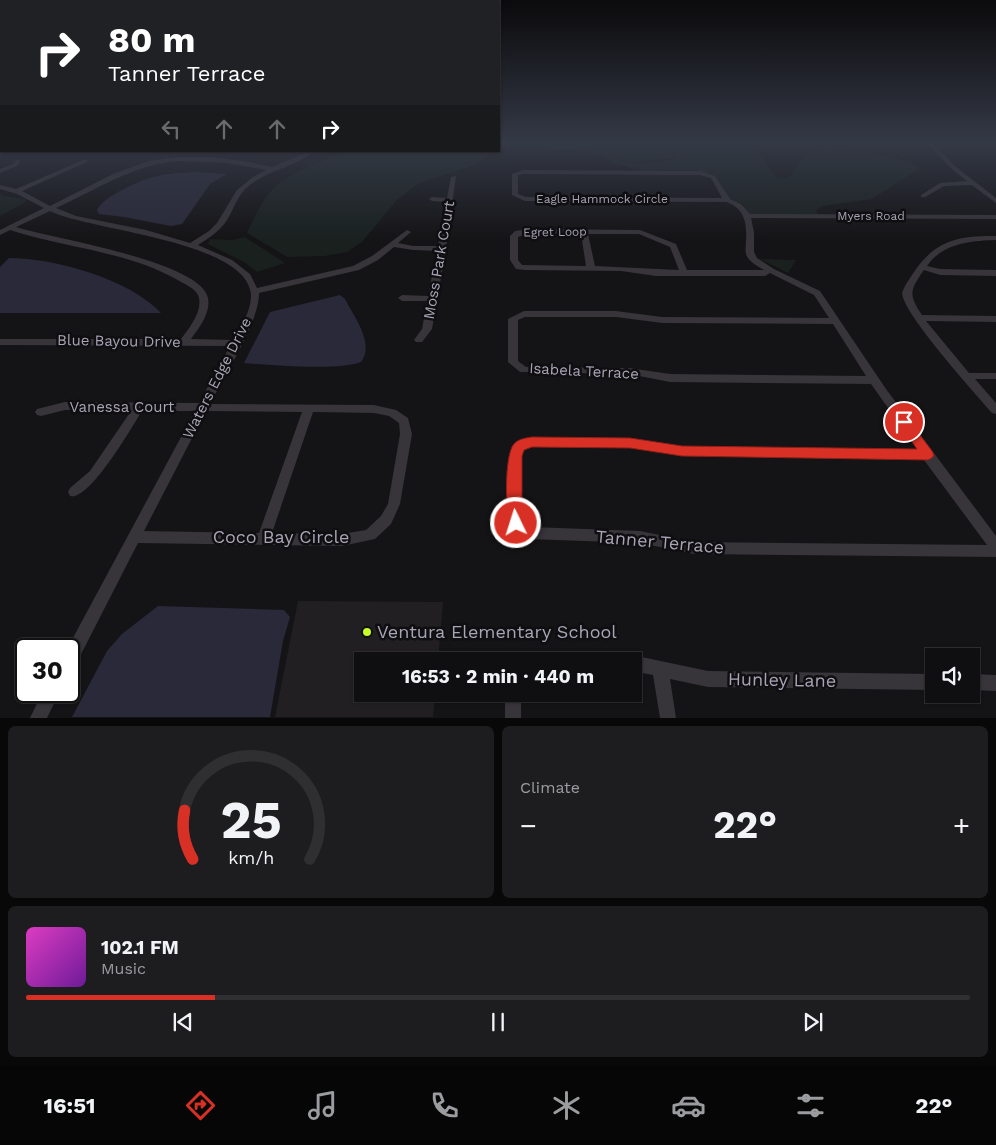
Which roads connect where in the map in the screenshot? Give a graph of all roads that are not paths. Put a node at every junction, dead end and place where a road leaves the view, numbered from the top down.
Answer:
1 (54, 175) edge
2 (121, 175) edge
3 (262, 175) edge
4 (515, 175) edge
5 (705, 175) edge
6 (962, 175) edge
7 (454, 177) dead end
8 (973, 183) junction
9 (0, 187) edge
10 (16, 191) junction
11 (923, 196) dead end
12 (432, 199) dead end
13 (450, 200) junction
14 (727, 200) junction
15 (996, 200) edge
16 (50, 209) junction
17 (996, 217) edge
18 (748, 220) junction
19 (9, 227) junction
20 (407, 232) dead end
21 (584, 232) junction
22 (0, 233) edge
23 (996, 238) edge
24 (392, 244) junction
25 (192, 245) junction
26 (442, 249) junction
27 (922, 267) junction
28 (591, 269) junction
29 (770, 269) junction
30 (684, 273) junction
31 (996, 273) edge
32 (255, 292) junction
33 (402, 298) dead end
34 (433, 299) junction
35 (921, 318) junction
36 (996, 319) edge
37 (836, 321) junction
38 (419, 340) dead end
39 (0, 342) edge
40 (184, 342) junction
41 (237, 343) junction
42 (968, 376) junction
43 (996, 376) edge
44 (874, 380) junction
45 (139, 407) junction
46 (203, 407) junction
47 (309, 409) junction
48 (996, 410) edge
49 (41, 412) dead end
50 (928, 455) junction
51 (74, 492) dead end
52 (134, 537) junction
53 (263, 539) junction
54 (996, 546) edge
55 (996, 551) edge
56 (80, 639) edge
57 (642, 665) edge
58 (660, 668) junction
59 (925, 682) edge
60 (980, 682) edge
61 (996, 683) edge
62 (513, 702) edge
63 (46, 703) edge
64 (38, 718) edge
65 (513, 718) edge
66 (668, 718) edge

1 - 10 street
2 - 16 street
3 - 25 street
4 - 14 street, Eagle Hammock Circle
5 - 14 street, Eagle Hammock Circle
6 - 8 street
7 - 13 street, Moss Park Court
8 - 11 street
8 - 15 street
9 - 10 street
10 - 16 street
12 - 13 street
13 - 26 street, Moss Park Court
14 - 18 street, Eagle Hammock Circle
16 - 19 street
16 - 25 street
17 - 18 street, Myers Road
18 - 29 street
19 - 22 street
19 - 40 street
20 - 24 street
21 - 28 street
21 - 28 street, Egret Loop
21 - 30 street, Egret Loop
23 - 27 street
24 - 26 street
24 - 32 street
25 - 32 street
26 - 34 street, Moss Park Court
27 - 31 street
27 - 35 street
28 - 30 street, Egret Loop
29 - 30 street, Egret Loop
29 - 37 street
32 - 41 street, Waters Edge Drive
33 - 34 street
34 - 38 street, Moss Park Court
35 - 36 street
35 - 42 street
37 - 44 street
37 - 44 street, Isabela Terrace
39 - 40 street, Blue Bayou Drive
40 - 41 street, Blue Bayou Drive
41 - 46 street, Waters Edge Drive
42 - 43 street
42 - 48 street
44 - 50 street
45 - 46 street, Vanessa Court
45 - 49 street, Vanessa Court
45 - 51 street
46 - 47 street, Coco Bay Circle
46 - 52 street, Waters Edge Drive
47 - 53 street
47 - 53 street, Coco Bay Circle
50 - 54 street
50 - 55 street, Tanner Terrace
52 - 53 street, Coco Bay Circle
52 - 56 street, Waters Edge Drive
57 - 58 street, Hunley Lane
58 - 59 street, Hunley Lane
58 - 66 street
60 - 61 street
62 - 65 street
63 - 64 street

